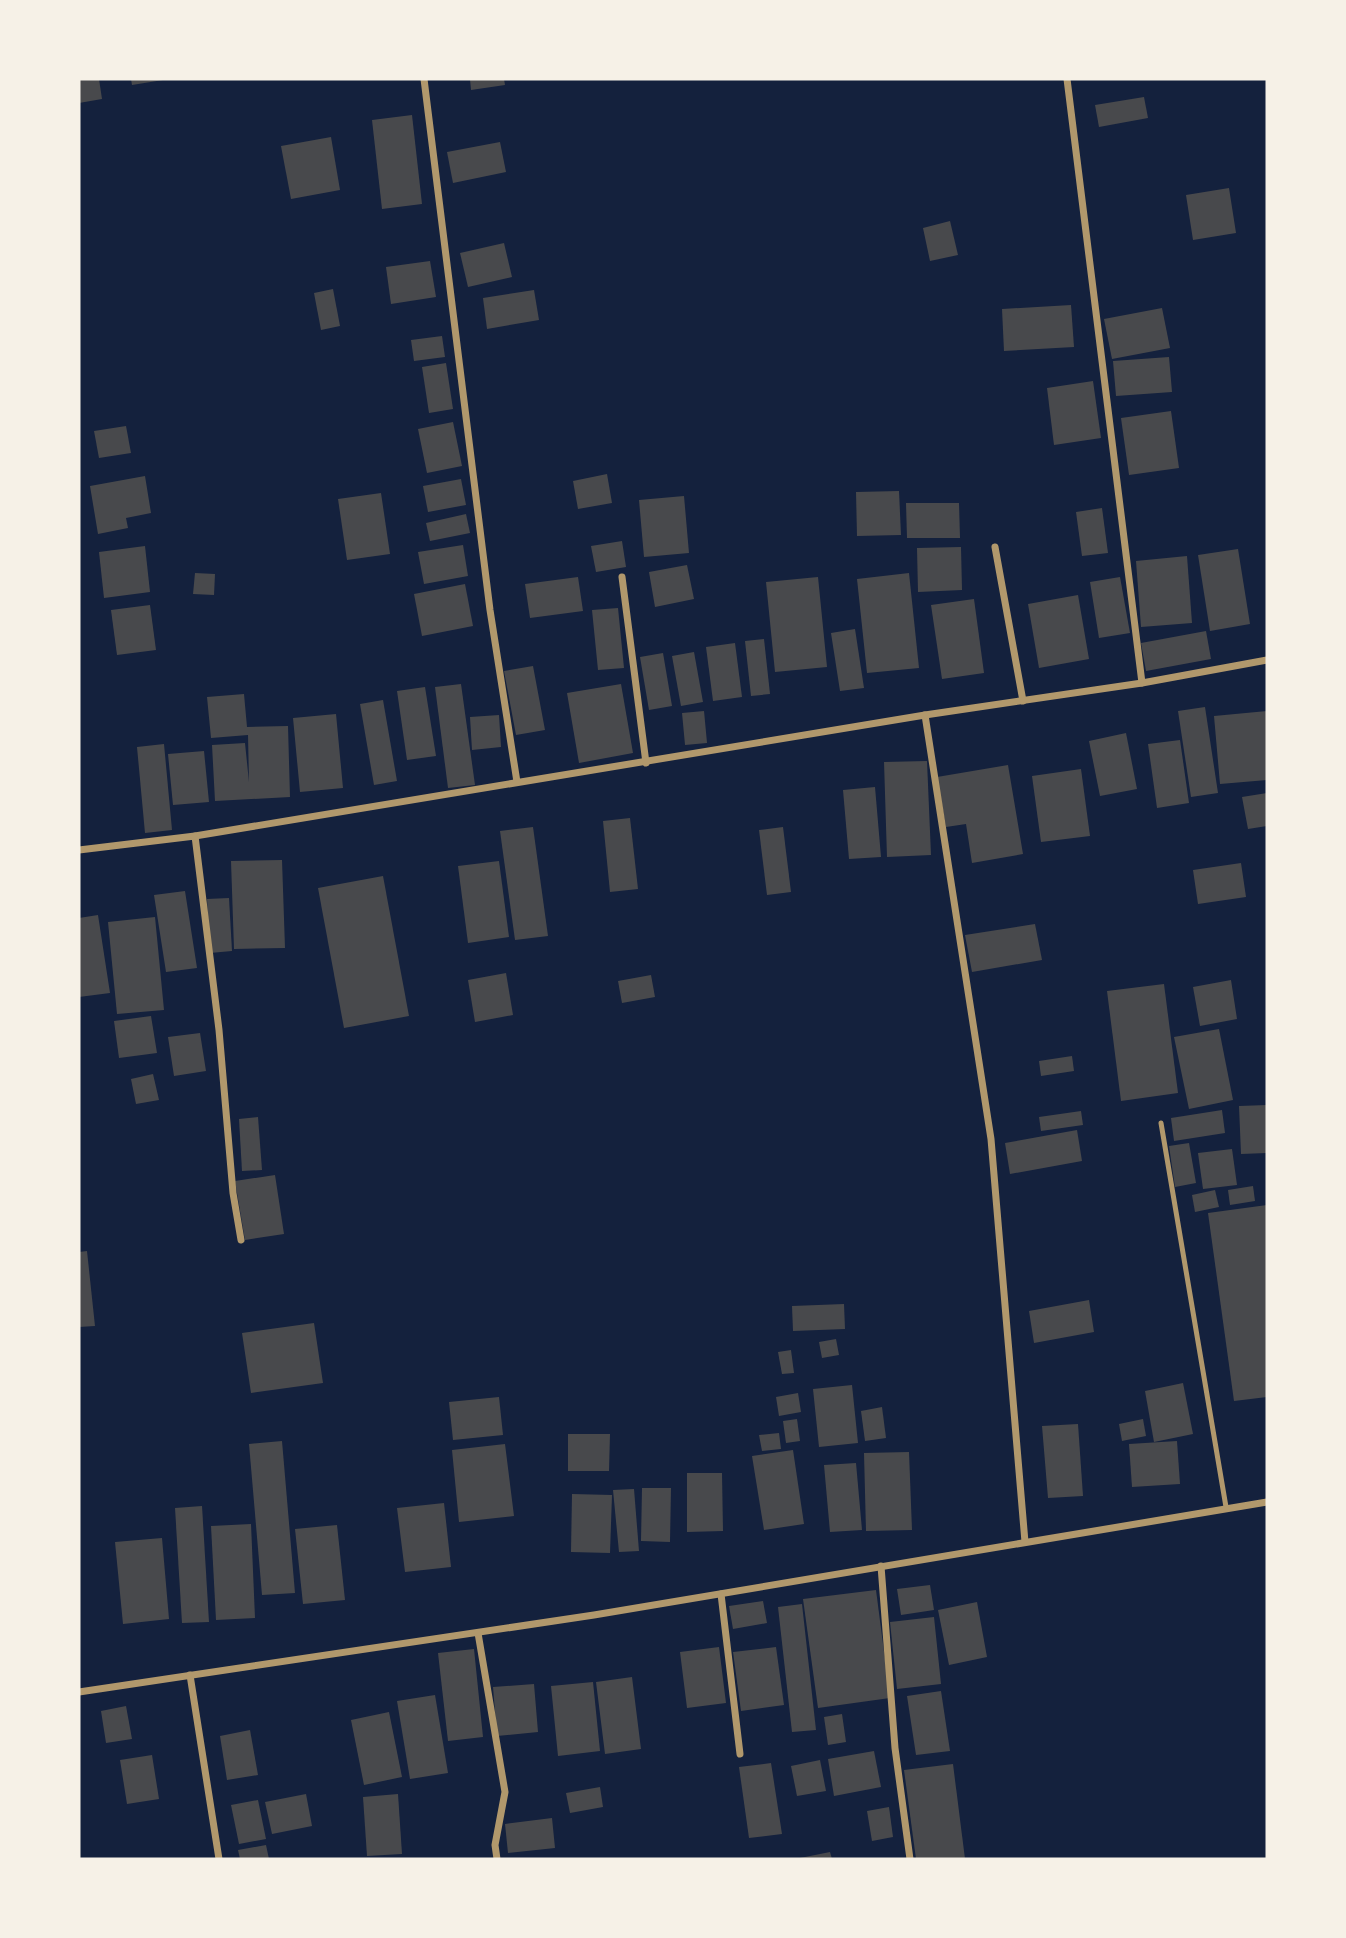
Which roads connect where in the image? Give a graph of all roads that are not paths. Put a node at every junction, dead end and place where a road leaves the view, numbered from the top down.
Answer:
1 (424, 79) edge
2 (1067, 79) edge
3 (995, 547) dead end
4 (622, 577) dead end
5 (1267, 660) edge
6 (1142, 683) junction
7 (1023, 701) junction
8 (925, 715) junction
9 (646, 763) junction
10 (517, 782) junction
11 (195, 835) junction
12 (79, 850) edge
13 (1161, 1123) dead end
14 (241, 1240) dead end
15 (1267, 1502) edge
16 (1226, 1507) junction
17 (1025, 1542) junction
18 (881, 1566) junction
19 (722, 1594) junction
20 (478, 1633) junction
21 (190, 1675) junction
22 (79, 1692) edge
23 (740, 1755) dead end
24 (219, 1859) edge
25 (496, 1859) edge
26 (910, 1859) edge

1 - 10 street
2 - 6 street
3 - 7 street
4 - 9 street
5 - 6 street
6 - 7 street
7 - 8 street
8 - 9 street
8 - 17 street
9 - 10 street
10 - 11 street
11 - 12 street
11 - 14 street
13 - 16 lane
15 - 16 street
16 - 17 street
17 - 18 street
18 - 19 street
18 - 26 street
19 - 20 street
19 - 23 street
20 - 21 street
20 - 25 street
21 - 22 street
21 - 24 street

